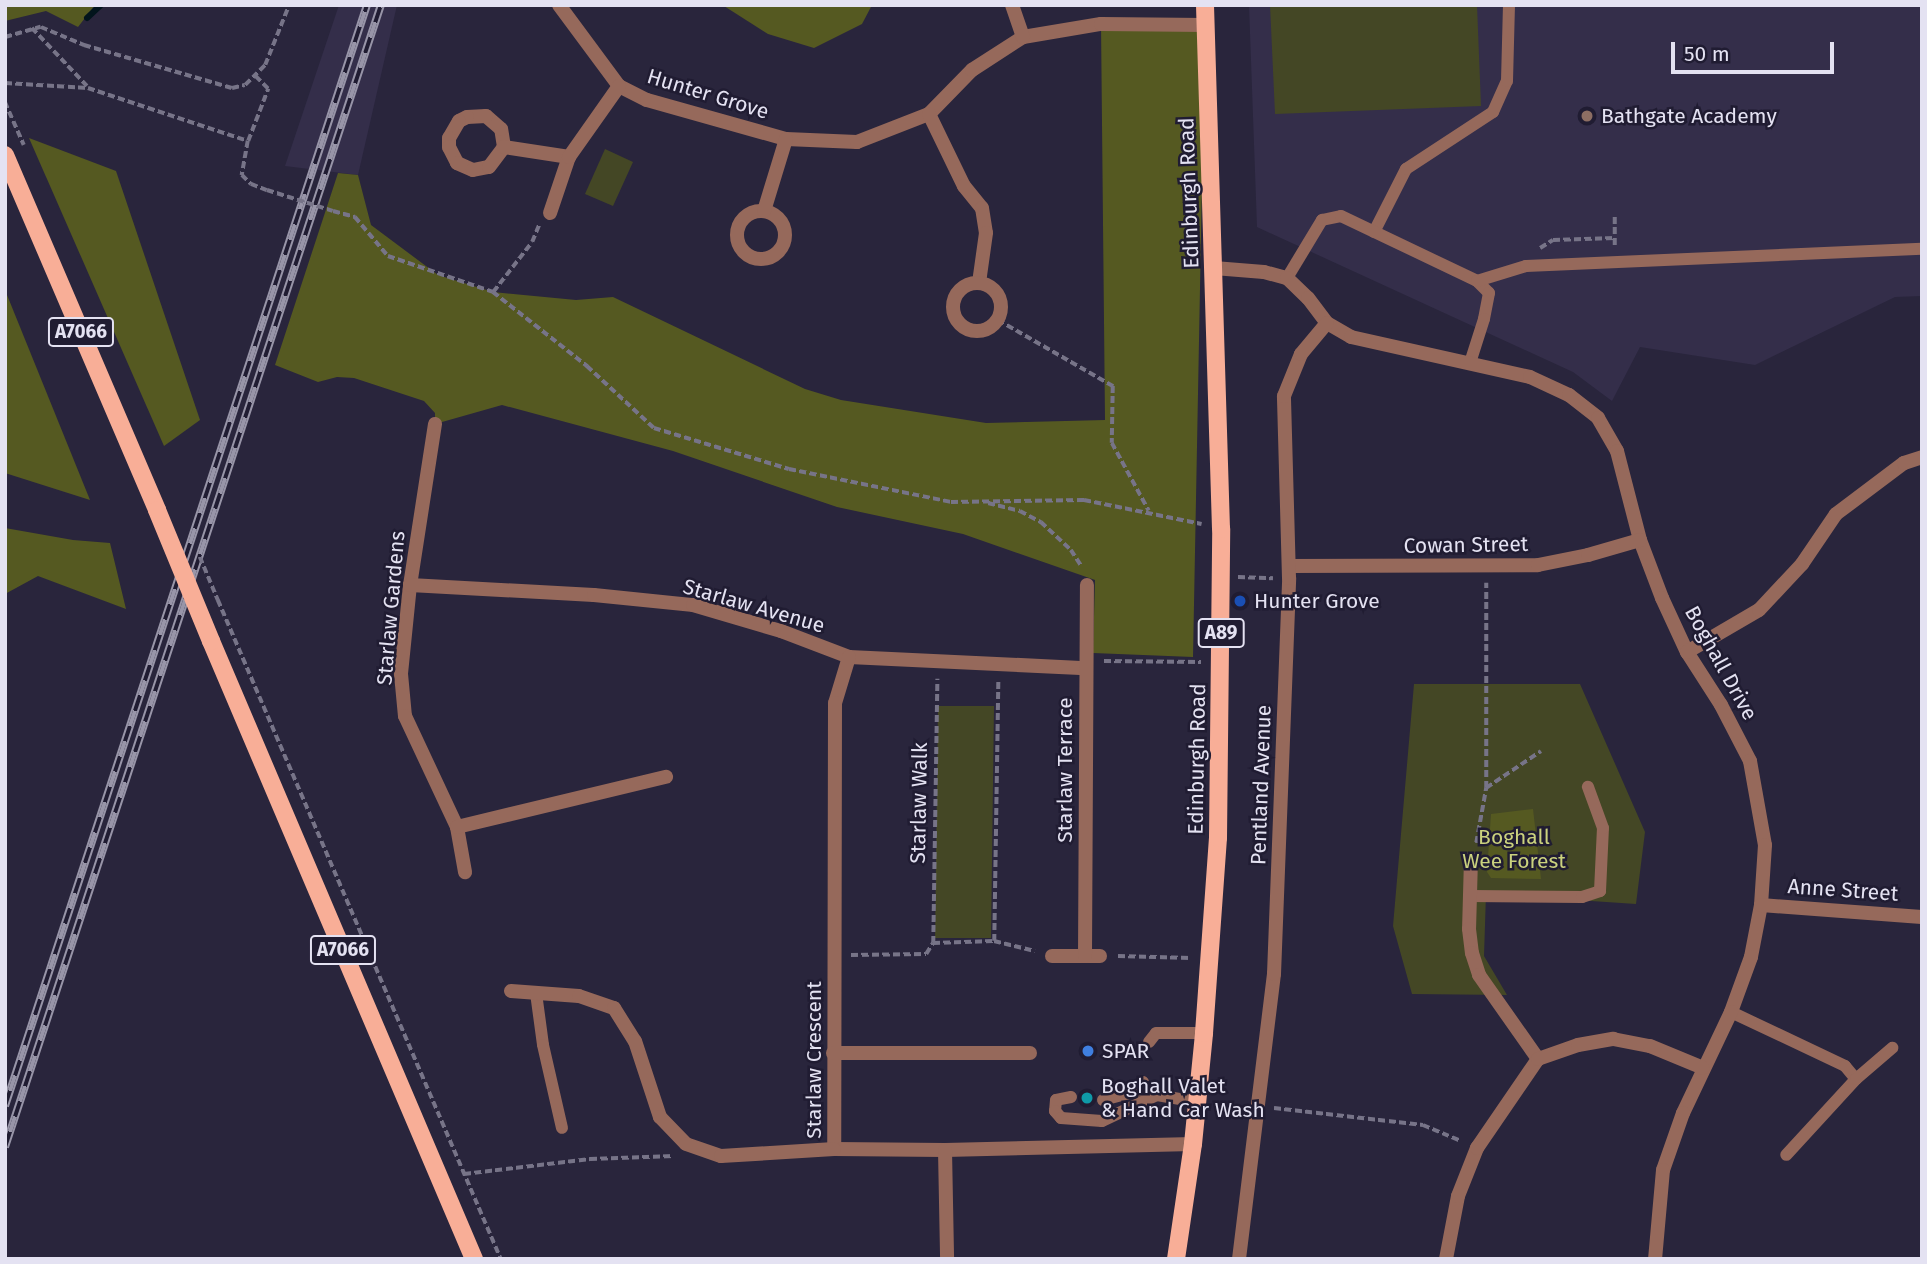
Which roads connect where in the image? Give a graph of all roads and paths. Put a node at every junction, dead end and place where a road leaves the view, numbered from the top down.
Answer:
1 (289, 5) edge
2 (559, 5) edge
3 (1012, 5) edge
4 (1205, 5) edge
5 (1509, 5) edge
6 (1205, 25) junction
7 (32, 28) junction
8 (5, 37) edge
9 (1023, 37) junction
10 (255, 76) junction
11 (5, 83) edge
12 (619, 86) junction
13 (88, 88) junction
14 (929, 114) junction
15 (786, 139) junction
16 (248, 141) junction
17 (504, 147) dead end
18 (5, 155) edge
19 (569, 157) junction
20 (764, 211) dead end
21 (550, 213) joint
22 (1615, 217) dead end
23 (1374, 232) junction
24 (1615, 237) junction
25 (1553, 240) dead end
26 (1922, 249) edge
27 (1615, 262) junction
28 (1214, 268) junction
29 (1287, 278) junction
30 (1477, 281) junction
31 (979, 284) junction
32 (493, 292) junction
33 (998, 320) junction
34 (1327, 323) junction
35 (1469, 363) junction
36 (435, 424) dead end
37 (1922, 457) edge
38 (979, 502) junction
39 (1149, 512) junction
40 (1221, 528) junction
41 (1640, 540) junction
42 (1486, 567) junction
43 (1289, 572) junction
44 (1221, 577) junction
45 (410, 585) junction
46 (1087, 585) joint
47 (218, 600) dead end
48 (1687, 652) junction
49 (849, 657) junction
50 (937, 663) junction
51 (1221, 663) junction
52 (998, 665) junction
53 (1086, 665) junction
54 (1541, 751) dead end
55 (666, 778) dead end
56 (1486, 788) junction
57 (1588, 788) dead end
58 (457, 827) junction
59 (1471, 859) joint
60 (465, 872) dead end
61 (1471, 896) junction
62 (1761, 905) junction
63 (1922, 917) edge
64 (994, 941) junction
65 (933, 943) junction
66 (835, 956) junction
67 (1052, 956) joint
68 (1093, 956) junction
69 (1210, 958) junction
70 (511, 991) dead end
71 (536, 993) junction
72 (1731, 1012) junction
73 (1204, 1033) junction
74 (1149, 1042) dead end
75 (1892, 1048) dead end
76 (833, 1052) junction
77 (1030, 1053) dead end
78 (1538, 1059) junction
79 (1703, 1068) junction
80 (1856, 1079) junction
81 (1157, 1095) junction
82 (1071, 1097) dead end
83 (1103, 1100) dead end
84 (1197, 1102) junction
85 (1258, 1107) junction
86 (562, 1128) dead end
87 (1193, 1143) junction
88 (1477, 1148) junction
89 (834, 1149) junction
90 (945, 1150) junction
91 (1786, 1155) dead end
92 (677, 1157) dead end
93 (464, 1174) junction
94 (474, 1259) edge
95 (500, 1259) edge
96 (947, 1259) edge
97 (1176, 1259) edge
98 (1239, 1259) edge
99 (1446, 1259) edge
100 (1655, 1259) edge

1 - 10 path
2 - 12 street, Hunter Grove
3 - 9 street
4 - 6 main road, Edinburgh Road / A89
5 - 23 lane
6 - 9 street, Hunter Grove
6 - 28 main road, Edinburgh Road / A89
7 - 8 path
7 - 10 path
7 - 13 path
9 - 14 street, Hunter Grove
10 - 16 path
11 - 13 path
12 - 15 street, Hunter Grove
12 - 19 street, Hunter Grove
13 - 16 path
14 - 15 street, Hunter Grove
14 - 31 street
15 - 20 street, Hunter Grove
16 - 32 path, bridge
17 - 19 street
18 - 94 main road, A7066, bridge
19 - 21 street, Hunter Grove
21 - 32 path
22 - 24 path
23 - 29 lane
23 - 30 lane
24 - 25 path
24 - 27 path
26 - 27 lane
27 - 30 lane
28 - 29 street
28 - 40 main road, Edinburgh Road / A89
29 - 34 street, Boghall Drive
30 - 35 lane
31 - 33 street
31 - 33 street
32 - 38 path
33 - 39 path
34 - 35 street, Boghall Drive
34 - 43 street, Pentland Avenue
35 - 41 street, Boghall Drive
36 - 45 street, Starlaw Gardens
37 - 48 street
38 - 39 path
38 - 46 path
39 - 40 path
40 - 44 main road, Edinburgh Road / A89
41 - 42 street, Cowan Street
41 - 48 street, Boghall Drive
42 - 43 street, Cowan Street
42 - 56 path
43 - 44 path
43 - 85 street, Pentland Avenue
44 - 51 main road, Edinburgh Road / A89
45 - 49 street, Starlaw Avenue
45 - 58 street, Starlaw Gardens
46 - 53 street, Starlaw Terrace
47 - 93 path
48 - 62 street, Boghall Drive
49 - 50 street, Starlaw Avenue
49 - 66 street, Starlaw Crescent
50 - 52 street, Starlaw Avenue
50 - 65 path, Starlaw Walk
51 - 53 path
51 - 69 main road, Edinburgh Road / A89
52 - 53 street, Starlaw Avenue
52 - 64 path
53 - 68 street, Starlaw Terrace
54 - 56 path
55 - 58 street
56 - 59 path
57 - 61 lane
58 - 60 street, Starlaw Gardens
59 - 61 street
61 - 78 street
62 - 63 street, Anne Street
62 - 72 street, Boghall Drive
64 - 65 path
64 - 67 path
65 - 66 path
66 - 76 street, Starlaw Crescent
67 - 68 street
68 - 69 path
69 - 73 main road, Edinburgh Road / A89
70 - 71 street
71 - 86 lane
71 - 89 street
72 - 79 street, Boghall Drive
72 - 80 lane
73 - 74 lane
73 - 84 main road, Edinburgh Road / A89
75 - 80 lane
76 - 77 street
76 - 89 street, Starlaw Crescent
78 - 79 street
78 - 88 street
79 - 100 street, Boghall Drive
80 - 91 lane
81 - 82 lane
81 - 83 lane
81 - 84 lane
84 - 87 main road, Edinburgh Road / A89
85 - 88 path
85 - 98 street, Pentland Avenue
87 - 90 street, Starlaw Crescent
87 - 97 main road, Edinburgh Road / A89
88 - 99 street
89 - 90 street, Starlaw Crescent
90 - 96 street
92 - 93 path
93 - 95 path

